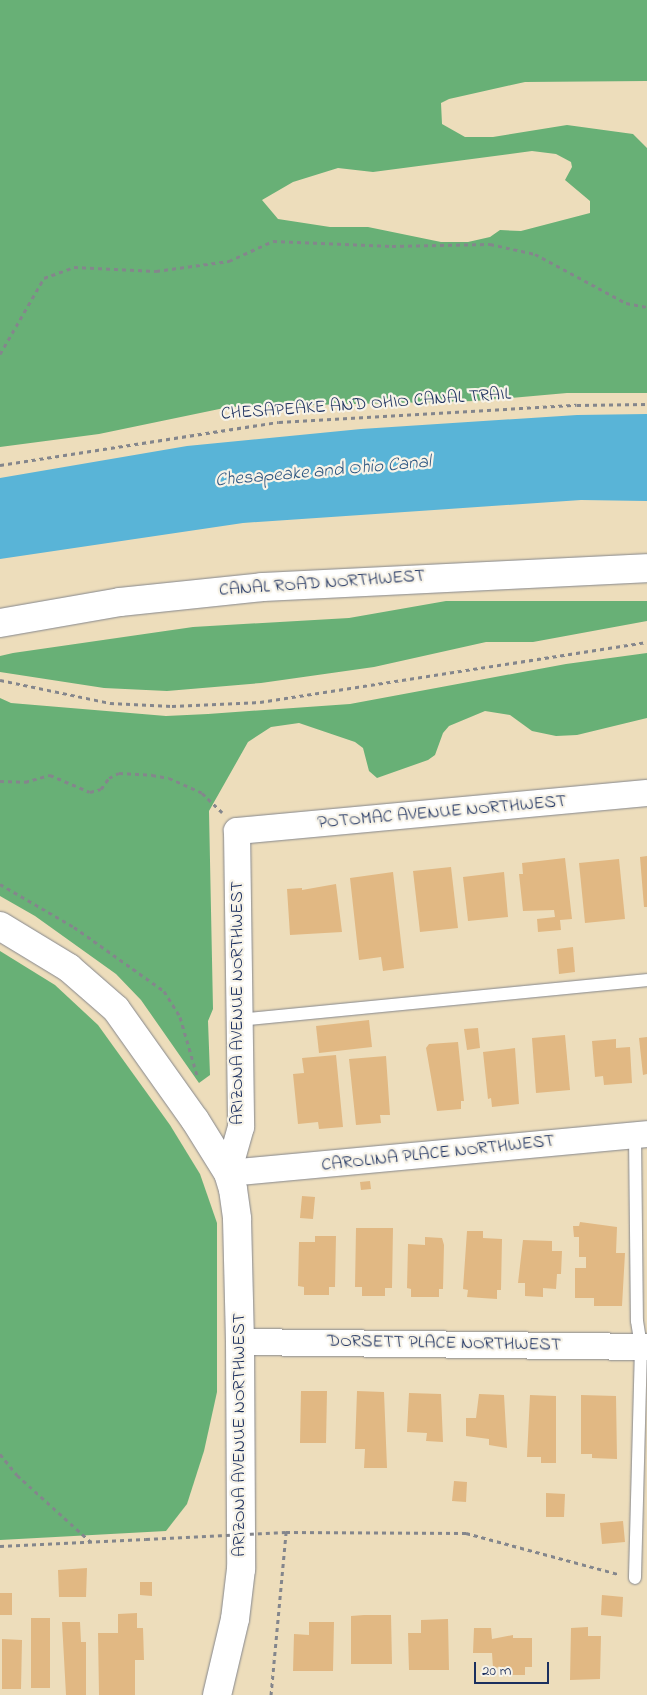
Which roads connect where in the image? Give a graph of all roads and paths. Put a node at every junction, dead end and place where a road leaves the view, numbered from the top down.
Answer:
1 (647, 307) edge
2 (0, 354) edge
3 (647, 404) edge
4 (0, 465) edge
5 (647, 568) edge
6 (0, 623) edge
7 (647, 642) edge
8 (0, 680) edge
9 (0, 781) edge
10 (647, 793) edge
11 (232, 824) junction
12 (0, 926) edge
13 (647, 980) edge
14 (239, 1020) junction
15 (641, 1134) edge
16 (228, 1174) junction
17 (240, 1342) junction
18 (644, 1347) edge
19 (0, 1454) edge
20 (286, 1532) junction
21 (91, 1542) junction
22 (0, 1546) edge
23 (636, 1578) joint
24 (217, 1695) edge
25 (271, 1695) edge

1 - 2 path
3 - 4 path, CHESAPEAKE AND OHIO CANAL TRAIL
5 - 6 main road, CANAL ROAD NORTHWEST
7 - 8 path
9 - 11 path
10 - 11 street, POTOMAC AVENUE NORTHWEST
11 - 14 street, ARIZONA AVENUE NORTHWEST
12 - 16 main road, ARIZONA AVENUE NORTHWEST
13 - 14 lane
14 - 16 street, ARIZONA AVENUE NORTHWEST
15 - 16 street, CAROLINA PLACE NORTHWEST
15 - 18 lane
16 - 17 main road, ARIZONA AVENUE NORTHWEST
17 - 18 street, DORSETT PLACE NORTHWEST
17 - 24 main road, ARIZONA AVENUE NORTHWEST
18 - 23 lane
19 - 21 path
20 - 21 path, bridge
20 - 23 path
20 - 25 path
21 - 22 path

